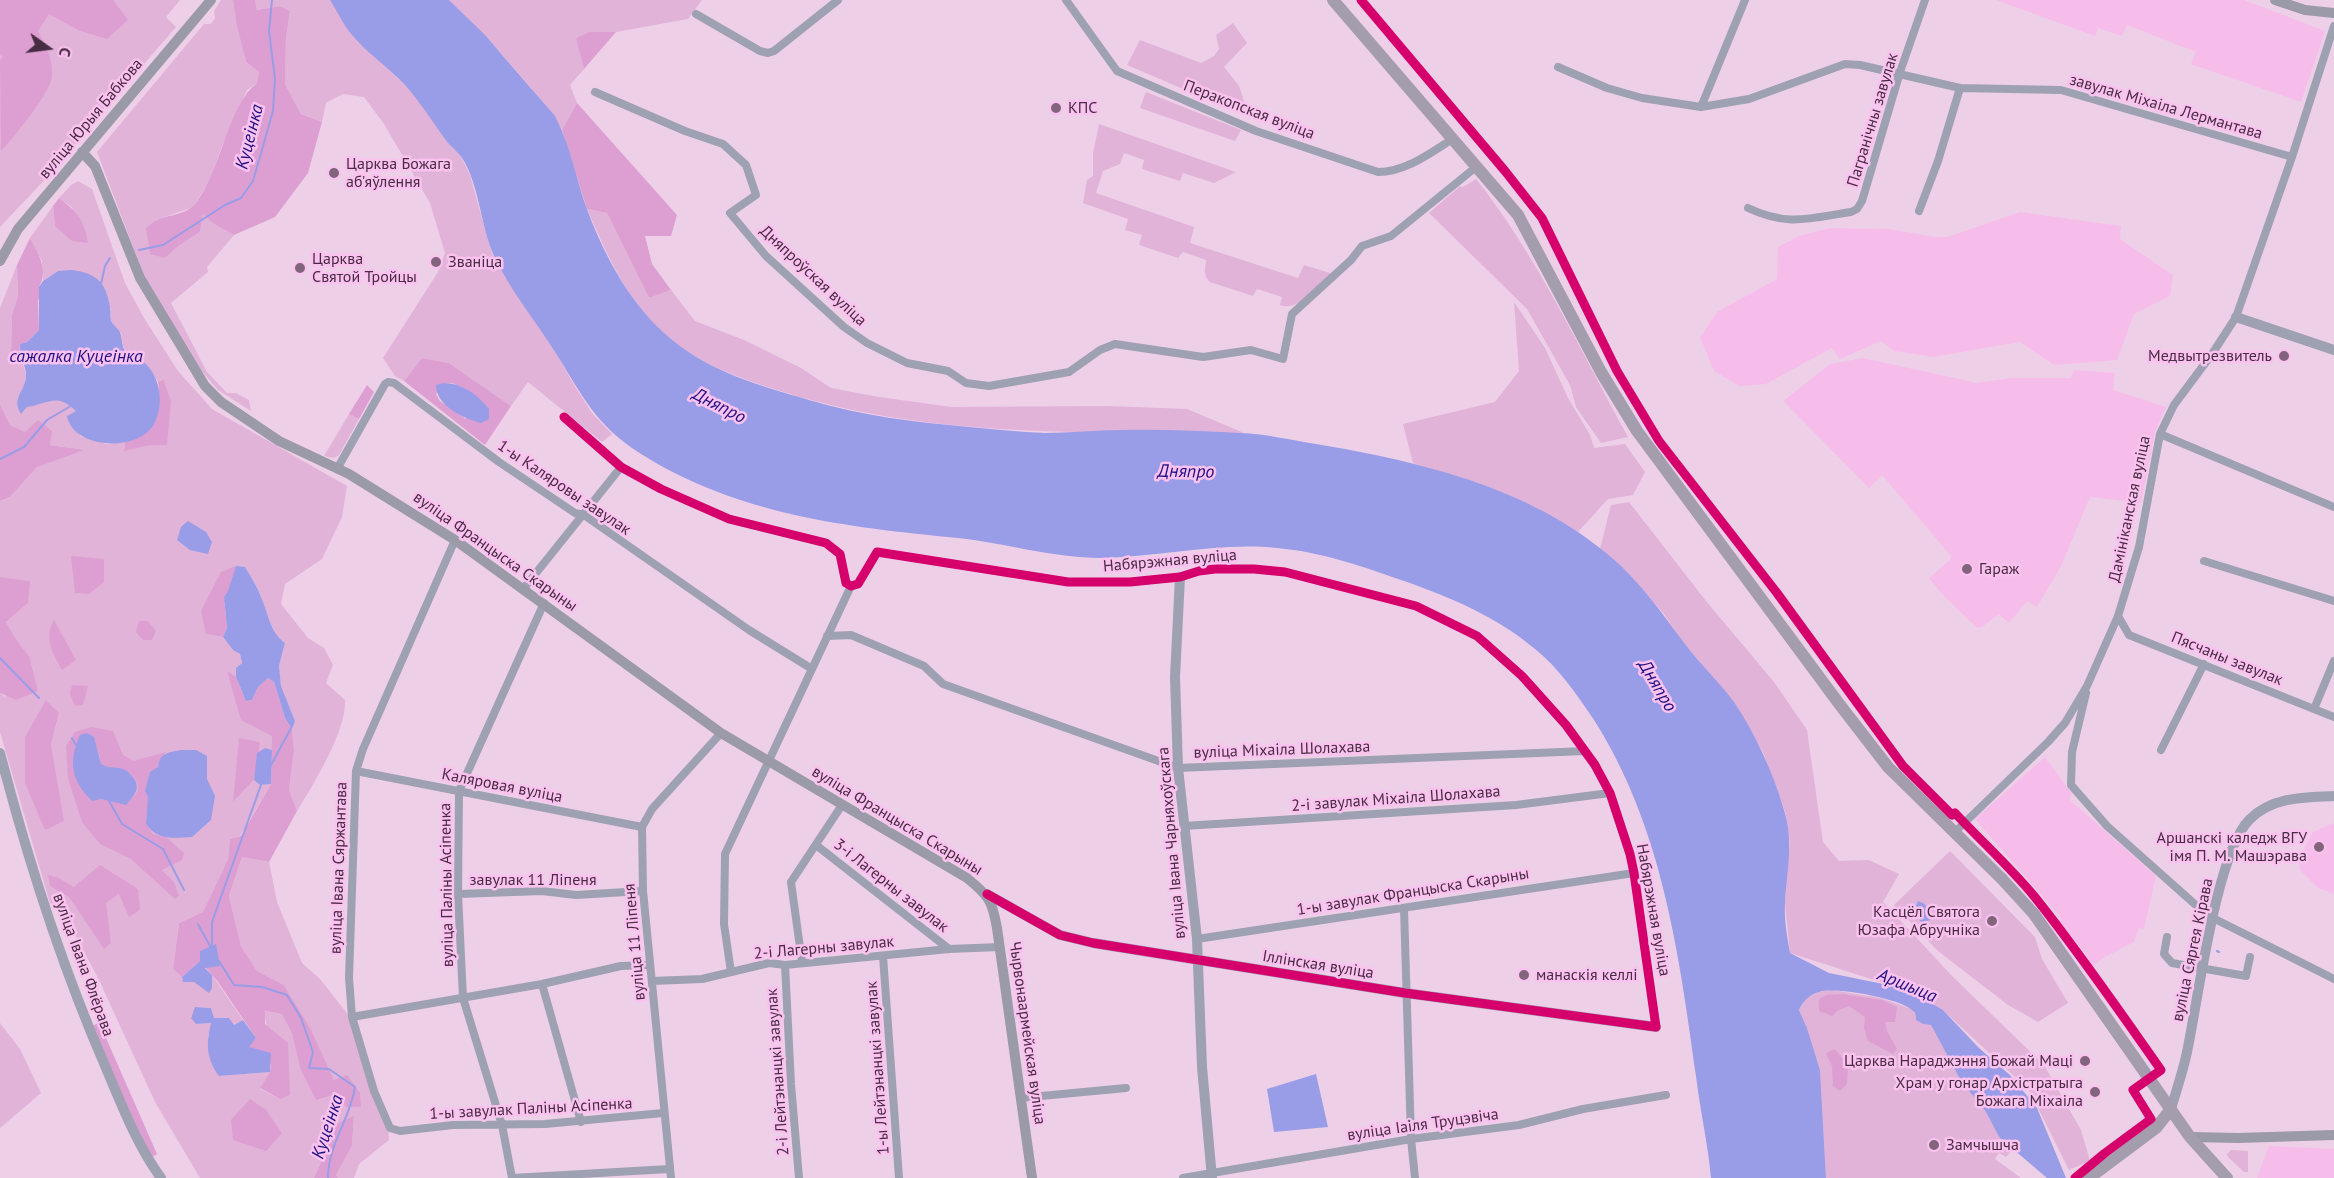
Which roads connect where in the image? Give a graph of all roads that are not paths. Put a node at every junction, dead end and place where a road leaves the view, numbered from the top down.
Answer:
1 (838, 0) edge
2 (1066, 0) edge
3 (1333, 0) edge
4 (1745, 0) edge
5 (1926, 0) edge
6 (2275, 0) edge
7 (209, 2) edge
8 (2334, 13) edge
9 (696, 14) dead end
10 (2334, 26) edge
11 (1558, 67) dead end
12 (1900, 72) junction
13 (1960, 87) junction
14 (595, 92) dead end
15 (1701, 107) junction
16 (1451, 140) junction
17 (82, 152) junction
18 (2292, 157) junction
19 (1476, 167) junction
20 (1748, 208) dead end
21 (1919, 211) dead end
22 (0, 261) edge
23 (2236, 317) junction
24 (2334, 350) edge
25 (564, 417) dead end
26 (2160, 434) junction
27 (621, 467) junction
28 (337, 469) junction
29 (2334, 507) edge
30 (584, 515) junction
31 (456, 540) junction
32 (2204, 561) dead end
33 (1180, 577) junction
34 (851, 586) junction
35 (524, 588) junction
36 (2334, 601) edge
37 (544, 603) junction
38 (2118, 616) junction
39 (827, 636) junction
40 (2334, 661) edge
41 (2204, 664) junction
42 (812, 669) junction
43 (2087, 686) junction
44 (2314, 709) junction
45 (2334, 717) edge
46 (722, 733) junction
47 (2161, 750) dead end
48 (1586, 751) junction
49 (0, 753) edge
50 (768, 761) junction
51 (1178, 768) junction
52 (356, 771) junction
53 (459, 791) junction
54 (1610, 793) junction
55 (2334, 796) edge
56 (842, 805) junction
57 (1184, 825) junction
58 (642, 827) junction
59 (1955, 832) junction
60 (816, 845) junction
61 (1634, 873) junction
62 (643, 891) junction
63 (458, 894) junction
64 (987, 894) junction
65 (1404, 908) junction
66 (2213, 918) junction
67 (2167, 937) dead end
68 (1197, 939) junction
69 (1000, 948) junction
70 (949, 949) junction
71 (884, 956) junction
72 (2250, 957) dead end
73 (1197, 961) junction
74 (802, 962) junction
75 (650, 965) junction
76 (785, 965) junction
77 (2204, 969) junction
78 (731, 972) junction
79 (2334, 979) edge
80 (652, 981) junction
81 (542, 984) junction
82 (1405, 993) junction
83 (463, 998) junction
84 (352, 1017) junction
85 (1656, 1027) joint
86 (1125, 1088) dead end
87 (1666, 1095) dead end
88 (1020, 1098) junction
89 (2171, 1109) junction
90 (663, 1113) junction
91 (581, 1122) junction
92 (502, 1125) junction
93 (400, 1131) joint
94 (2334, 1135) edge
95 (2190, 1137) junction
96 (1411, 1139) junction
97 (670, 1174) edge
98 (1211, 1176) edge
99 (2090, 1177) edge
100 (161, 1178) edge
101 (512, 1178) edge
102 (799, 1178) edge
103 (899, 1178) edge
104 (1032, 1178) edge
105 (1183, 1178) edge
106 (1415, 1178) edge
107 (2227, 1178) edge

1 - 9 street
2 - 16 street, Перакопская вуліца
3 - 16 main road
4 - 15 street
5 - 12 street, Пагранічны завулак
6 - 8 main road
7 - 17 main road, вуліца Юрыя Бабкова
10 - 18 street, Дамініканская вуліца
11 - 15 street, завулак Міхаіла Лермантава
12 - 13 street, завулак Міхаіла Лермантава
12 - 15 street, завулак Міхаіла Лермантава
12 - 20 street, Пагранічны завулак
13 - 18 street, завулак Міхаіла Лермантава
13 - 21 street
14 - 19 street, Дняпроўская вуліца
16 - 19 main road
17 - 22 main road, вуліца Юрыя Бабкова
17 - 28 main road, вуліца Францыска Скарыны
18 - 23 street, Дамініканская вуліца
19 - 59 main road
23 - 24 street
23 - 26 street, Дамініканская вуліца
25 - 27 street
26 - 29 street
26 - 38 street, Дамініканская вуліца
27 - 30 street
27 - 34 street
28 - 30 street, 1-ы Каляровы завулак
28 - 31 main road, вуліца Францыска Скарыны
30 - 35 street
30 - 42 street, 1-ы Каляровы завулак
31 - 35 main road, вуліца Францыска Скарыны
31 - 52 street, вуліца Івана Сяржантава
32 - 36 street
33 - 34 street, Набярэжная вуліца
33 - 48 street, Набярэжная вуліца
33 - 51 street, вуліца Івана Чарняхоўскага
34 - 39 street
35 - 37 main road, вуліца Францыска Скарыны
37 - 46 main road, вуліца Францыска Скарыны
37 - 53 street, вуліца Паліны Асіпенка
38 - 41 street, Пясчаны завулак
38 - 43 street, Дамініканская вуліца
39 - 42 street
39 - 51 street, вуліца Міхаіла Шолахава
40 - 44 street
41 - 44 street, Пясчаны завулак
41 - 47 street
42 - 50 street
43 - 59 street, Дамініканская вуліца
43 - 66 street
44 - 45 street, Пясчаны завулак
46 - 50 main road, вуліца Францыска Скарыны
46 - 58 street
48 - 51 street, вуліца Міхаіла Шолахава
48 - 54 street, Набярэжная вуліца
49 - 100 street, вуліца Івана Флёрава
50 - 56 main road, вуліца Францыска Скарыны
50 - 78 street
51 - 57 street, вуліца Івана Чарняхоўскага
52 - 53 street, Каляровая вуліца
52 - 84 street, вуліца Івана Сяржантава
53 - 58 street, Каляровая вуліца
53 - 63 street, вуліца Паліны Асіпенка
54 - 57 street, 2-і завулак Міхаіла Шолахава
54 - 61 street, Набярэжная вуліца
55 - 66 street, вуліца Сяргея Кірава
56 - 60 street
56 - 64 main road, вуліца Францыска Скарыны
57 - 68 street, вуліца Івана Чарняхоўскага
58 - 62 street, вуліца 11 Ліпеня
59 - 89 main road
60 - 70 street, 3-і Лагерны завулак
60 - 74 street
61 - 65 street, 1-ы завулак Францыска Скарыны
61 - 85 street, Набярэжная вуліца
62 - 63 street, завулак 11 Ліпеня
62 - 75 street, вуліца 11 Ліпеня
63 - 83 street, вуліца Паліны Асіпенка
64 - 69 main road, Чырвонаармейская вуліца
64 - 73 street, Іллінская вуліца
65 - 68 street, 1-ы завулак Францыска Скарыны
65 - 82 street
66 - 77 street, вуліца Сяргея Кірава
66 - 79 street
67 - 77 street
68 - 73 street, вуліца Івана Чарняхоўскага
69 - 70 street, 2-і Лагерны завулак
69 - 88 main road, Чырвонаармейская вуліца
70 - 71 street, 2-і Лагерны завулак
71 - 74 street, 2-і Лагерны завулак
71 - 103 street, 1-ы Лейтэнанцкі завулак
72 - 77 street
73 - 82 street, Іллінская вуліца
73 - 98 street, вуліца Івана Чарняхоўскага
74 - 76 street, 2-і Лагерны завулак
75 - 80 street, вуліца 11 Ліпеня
75 - 81 street
76 - 78 street, 2-і Лагерны завулак
76 - 102 street, 2-і Лейтэнанцкі завулак
77 - 89 street, вуліца Сяргея Кірава
78 - 80 street, 2-і Лагерны завулак
80 - 90 street, вуліца 11 Ліпеня
81 - 83 street
81 - 91 street
82 - 85 street, Іллінская вуліца
82 - 96 street
83 - 84 street
83 - 92 street, вуліца Паліны Асіпенка
84 - 93 street, вуліца Івана Сяржантава
86 - 88 street
87 - 96 street, вуліца Іаіля Труцэвіча
88 - 104 main road, Чырвонаармейская вуліца
89 - 95 main road
89 - 99 main road
90 - 91 street, 1-ы завулак Паліны Асіпенка
90 - 97 street, вуліца 11 Ліпеня
91 - 92 street, 1-ы завулак Паліны Асіпенка
92 - 93 street, 1-ы завулак Паліны Асіпенка
92 - 101 street, вуліца Паліны Асіпенка
94 - 95 main road
95 - 107 main road
96 - 98 street, вуліца Іаіля Труцэвіча
96 - 106 street
97 - 101 street
98 - 105 street, вуліца Іаіля Труцэвіча

